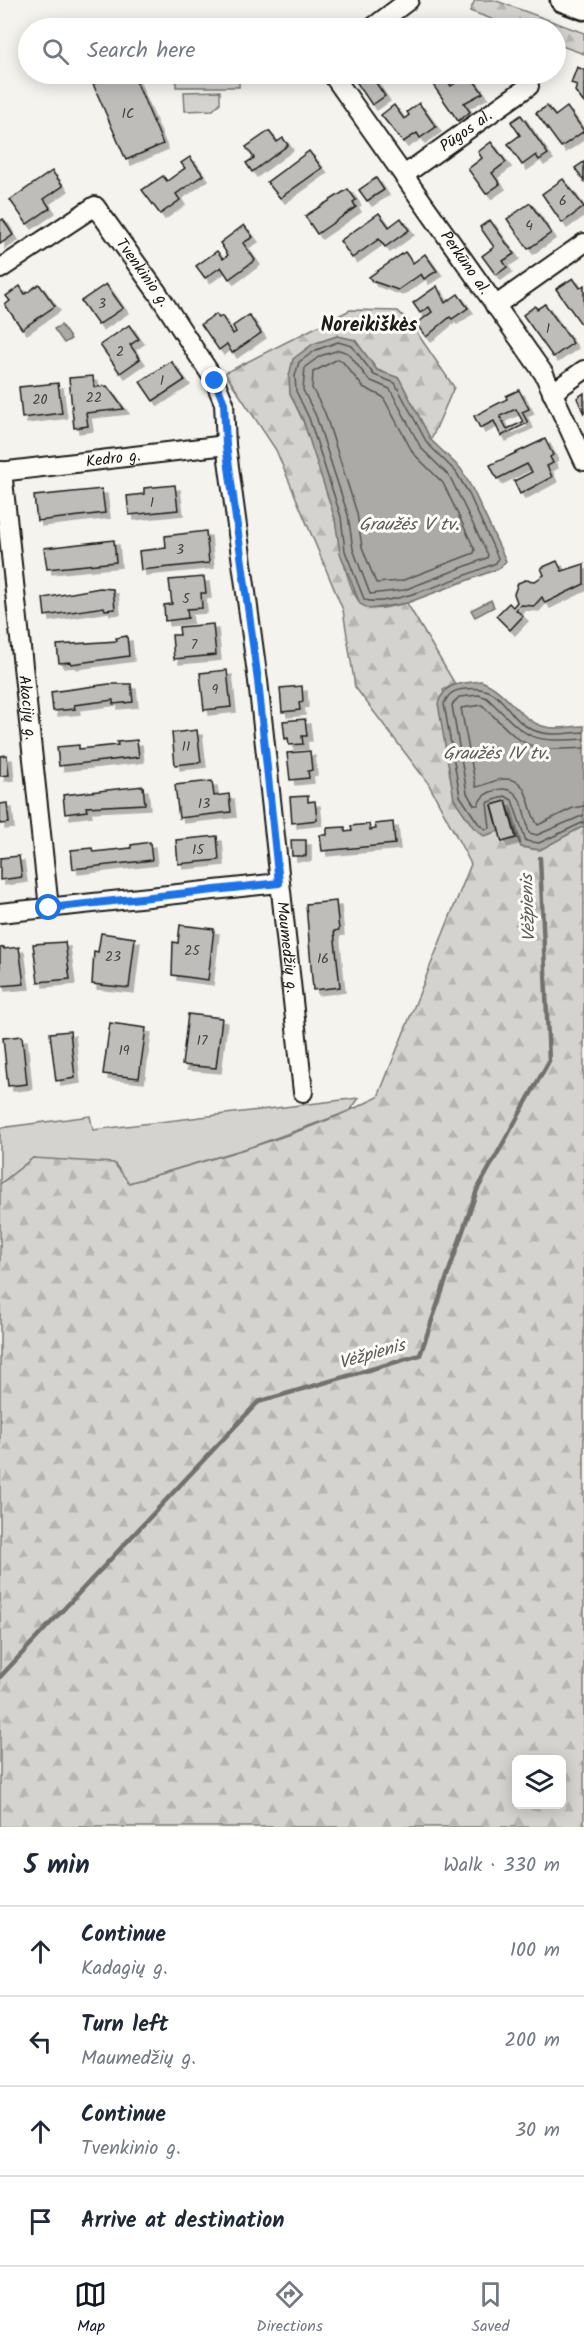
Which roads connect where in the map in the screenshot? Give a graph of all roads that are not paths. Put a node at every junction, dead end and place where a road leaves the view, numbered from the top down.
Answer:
1 (409, 0) edge
2 (562, 0) edge
3 (584, 8) edge
4 (385, 18) edge
5 (339, 84) edge
6 (529, 86) dead end
7 (404, 175) junction
8 (584, 243) edge
9 (0, 269) edge
10 (495, 306) junction
11 (584, 370) edge
12 (552, 393) junction
13 (226, 445) junction
14 (584, 461) edge
15 (1, 472) edge
16 (279, 883) junction
17 (49, 908) junction
18 (0, 913) edge
19 (303, 1092) dead end

1 - 4 street
2 - 3 main road
5 - 7 street, Perkūno al.
6 - 7 street, Pūgos al.
7 - 10 street, Perkūno al.
8 - 10 street
9 - 13 street, Tvenkinio g.
10 - 12 street, Perkūno al.
11 - 12 street
12 - 14 street, Perkūno al.
13 - 15 street, Kedro g.
13 - 16 street, Maumedžių g.
15 - 17 street, Akacijų g.
16 - 17 street
16 - 19 street, Maumedžių g.
17 - 18 street

